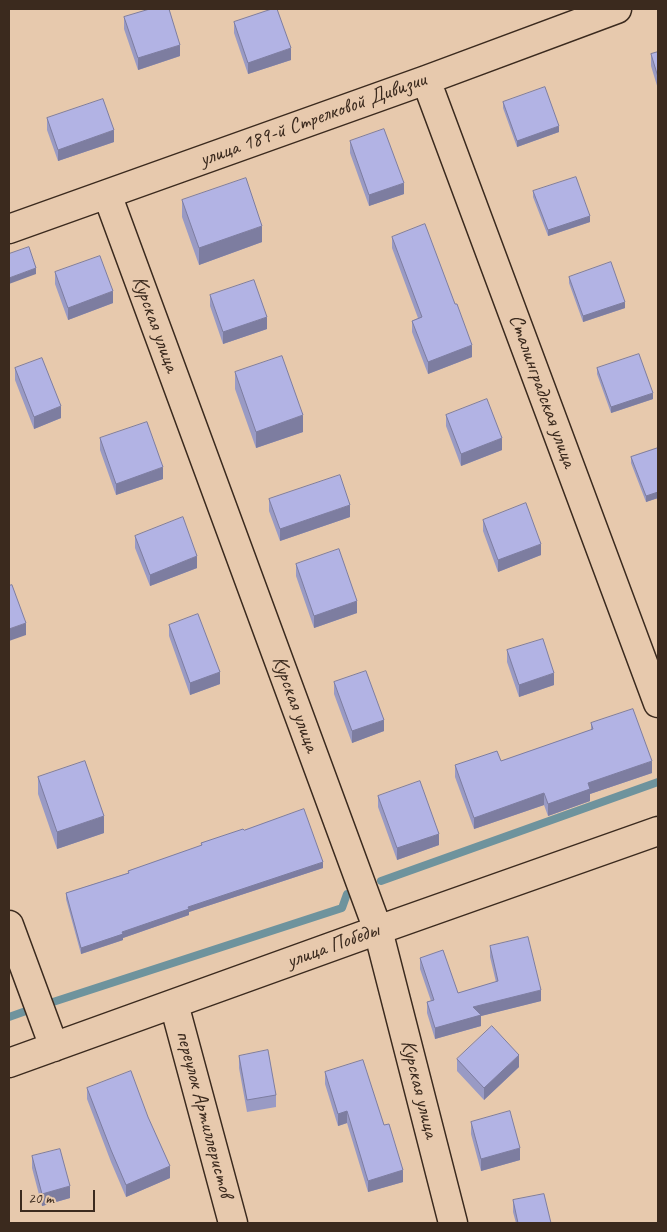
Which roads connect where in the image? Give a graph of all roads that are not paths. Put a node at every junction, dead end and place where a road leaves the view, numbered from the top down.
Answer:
1 (617, 9) edge
2 (426, 80) junction
3 (107, 194) junction
4 (9, 229) edge
5 (658, 703) edge
6 (658, 831) edge
7 (9, 925) edge
8 (378, 930) junction
9 (174, 1004) junction
10 (54, 1047) junction
11 (9, 1063) edge
12 (233, 1223) edge
13 (454, 1223) edge

1 - 2 street, улица 189-й Стрелковой Дивизии
2 - 3 street, улица 189-й Стрелковой Дивизии
2 - 5 street, Сталинградская улица
3 - 4 street, улица 189-й Стрелковой Дивизии
3 - 8 street, Курская улица
6 - 8 street, улица Победы
7 - 10 street
8 - 9 street, улица Победы
8 - 13 street, Курская улица
9 - 10 street, улица Победы
9 - 12 street, переулок Артиллеристов
10 - 11 street, улица Победы

